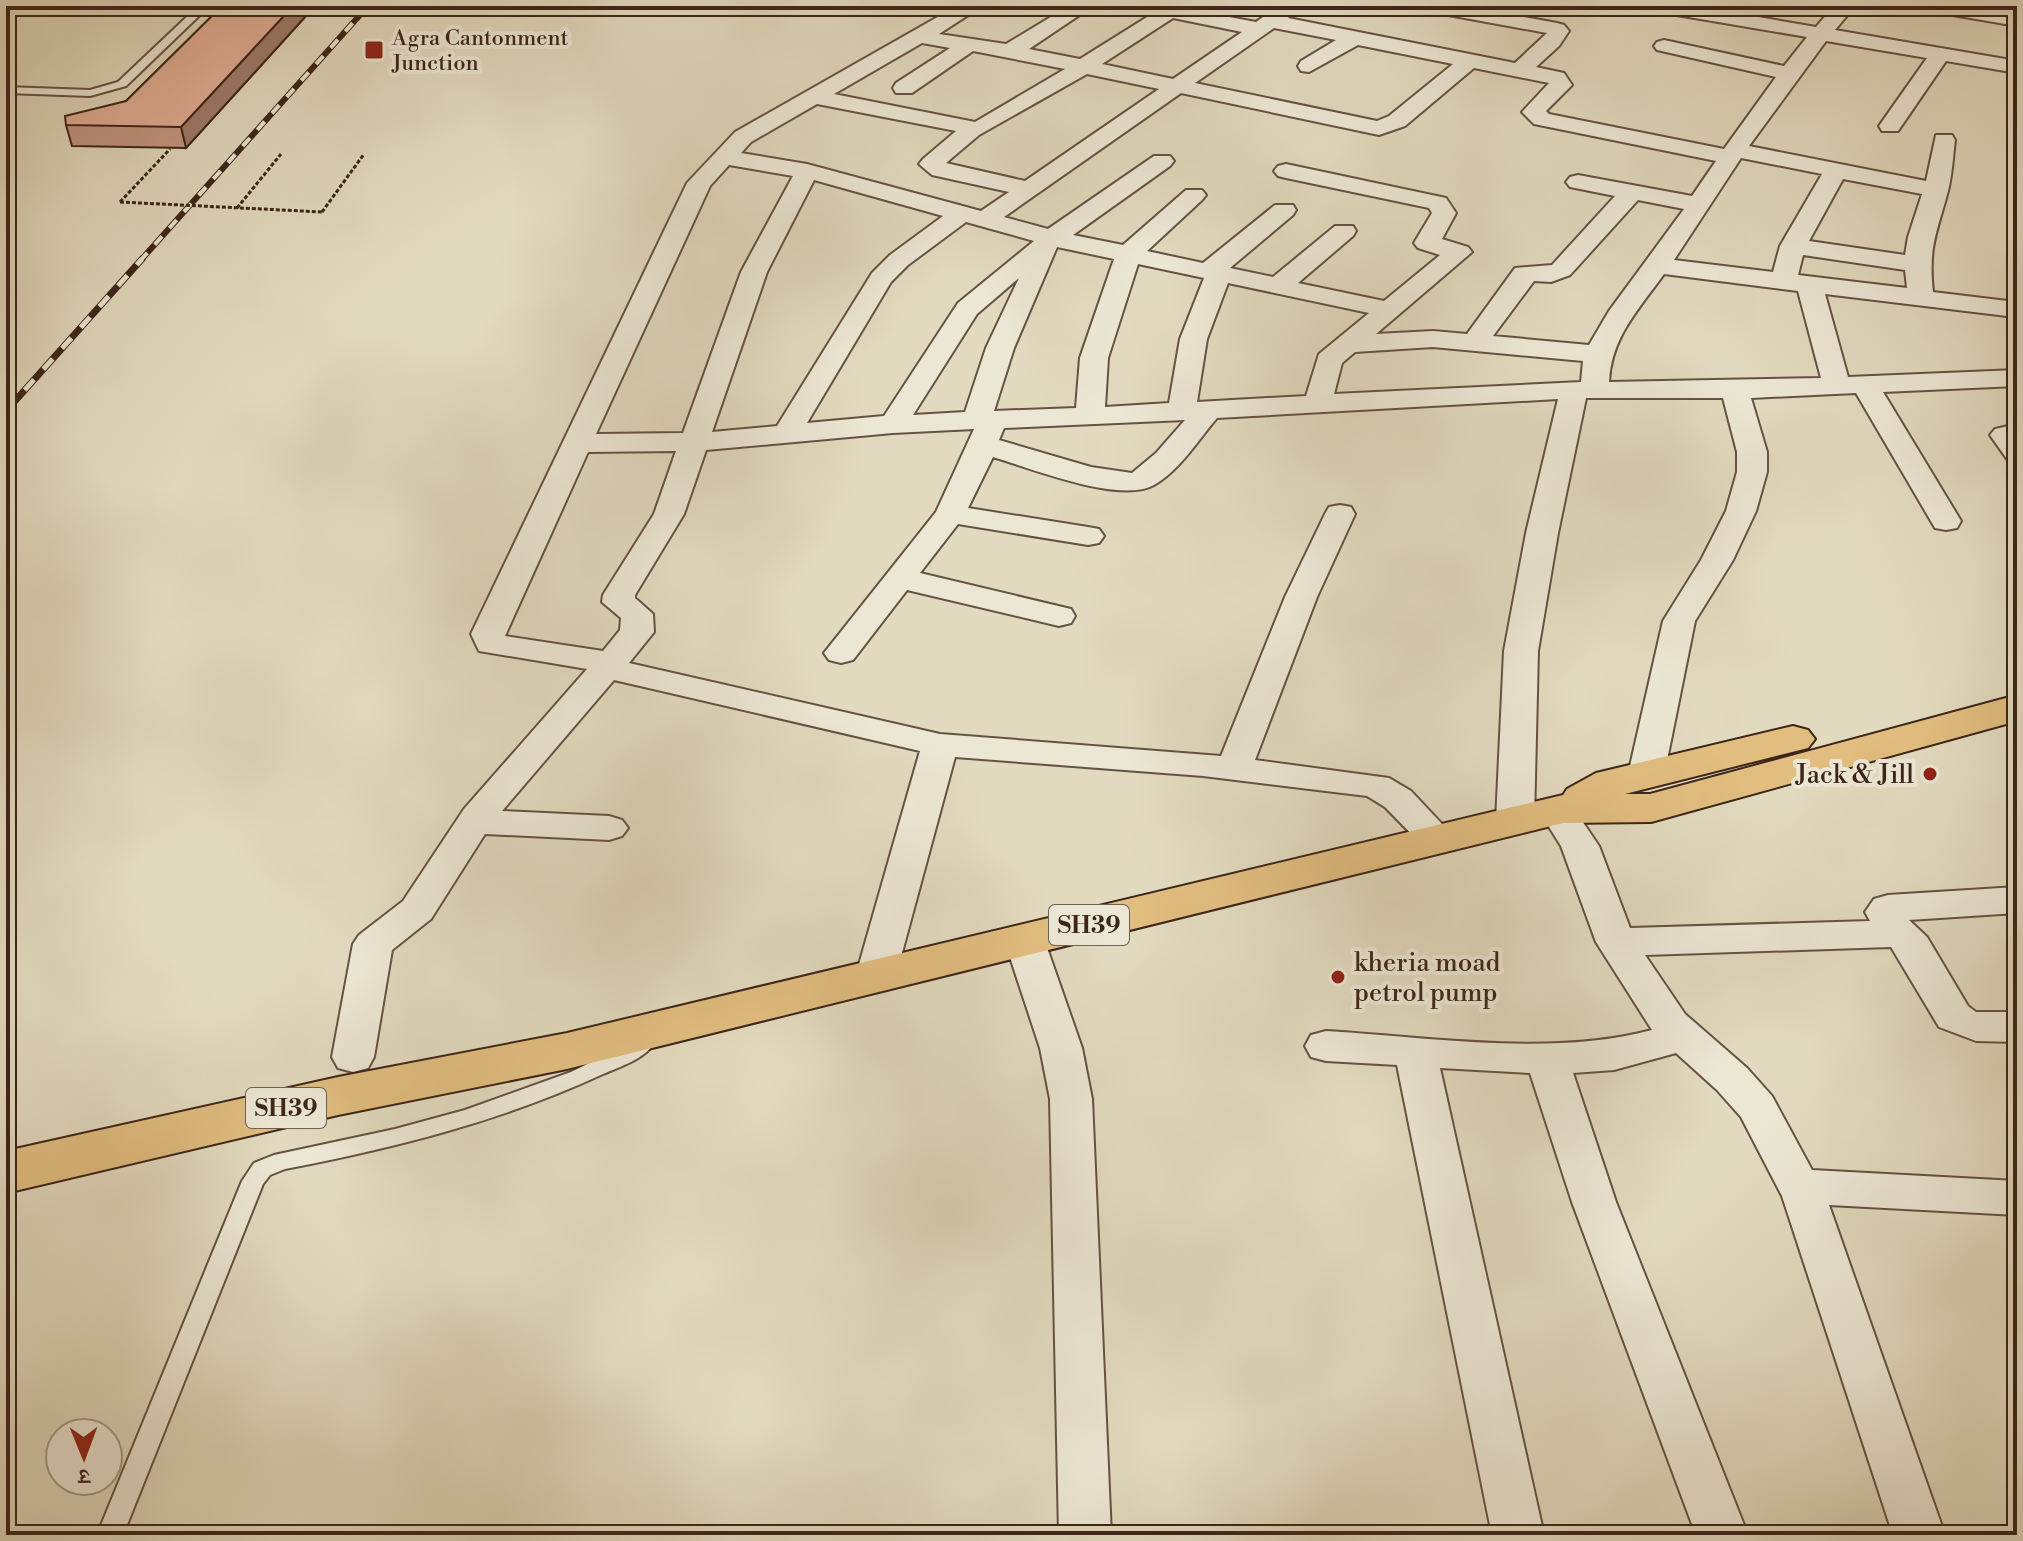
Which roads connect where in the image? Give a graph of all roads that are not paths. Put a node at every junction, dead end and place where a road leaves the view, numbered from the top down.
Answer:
1 (182, 6) edge
2 (972, 6) edge
3 (1083, 6) edge
4 (1144, 6) edge
5 (1294, 6) edge
6 (1432, 6) edge
7 (1845, 6) edge
8 (1935, 6) edge
9 (1674, 7) edge
10 (1174, 8) edge
11 (1467, 9) edge
12 (2017, 20) edge
13 (1265, 25) junction
14 (1820, 33) junction
15 (915, 36) junction
16 (1354, 38) junction
17 (968, 45) junction
18 (1664, 46) dead end
19 (1010, 51) junction
20 (1941, 53) junction
21 (1469, 61) junction
22 (1309, 66) dead end
23 (1083, 67) junction
24 (2017, 67) edge
25 (1519, 71) junction
26 (1792, 74) junction
27 (1178, 87) junction
28 (904, 88) dead end
29 (6, 90) edge
30 (816, 97) junction
31 (1890, 126) dead end
32 (972, 130) junction
33 (1944, 140) dead end
34 (1732, 154) junction
35 (724, 157) junction
36 (1162, 161) dead end
37 (6, 167) edge
38 (1837, 169) junction
39 (807, 171) junction
40 (1286, 171) dead end
41 (6, 175) edge
42 (1578, 182) dead end
43 (1030, 189) junction
44 (1936, 190) junction
45 (1632, 192) junction
46 (1194, 195) dead end
47 (1696, 204) junction
48 (1284, 210) dead end
49 (976, 215) junction
50 (1344, 231) dead end
51 (1049, 241) junction
52 (1793, 246) junction
53 (1129, 253) junction
54 (1917, 264) junction
55 (1658, 266) junction
56 (1215, 271) junction
57 (1797, 283) junction
58 (1279, 285) junction
59 (1921, 298) junction
60 (2007, 308) dead end
61 (1390, 310) junction
62 (1475, 342) junction
63 (1349, 344) junction
64 (1599, 354) junction
65 (2017, 378) edge
66 (1851, 385) junction
67 (1584, 390) junction
68 (1735, 390) junction
69 (1318, 403) junction
70 (1195, 411) junction
71 (1090, 416) junction
72 (893, 424) junction
73 (984, 428) junction
74 (2017, 433) edge
75 (786, 434) junction
76 (694, 442) junction
77 (579, 443) junction
78 (2017, 453) edge
79 (950, 514) junction
80 (1340, 514) dead end
81 (1946, 521) dead end
82 (1088, 536) dead end
83 (899, 578) junction
84 (1059, 616) dead end
85 (841, 653) dead end
86 (606, 665) junction
87 (2017, 682) edge
88 (2017, 708) edge
89 (940, 745) junction
90 (1234, 769) junction
91 (1646, 775) junction
92 (1545, 814) junction
93 (474, 822) junction
94 (609, 828) dead end
95 (1439, 841) junction
96 (2017, 900) edge
97 (1896, 931) junction
98 (1025, 942) junction
99 (1616, 942) junction
100 (876, 975) junction
101 (673, 1024) junction
102 (2017, 1027) edge
103 (1681, 1037) junction
104 (1326, 1046) dead end
105 (1415, 1050) junction
106 (353, 1057) dead end
107 (1547, 1059) junction
108 (6, 1172) edge
109 (1799, 1186) junction
110 (2017, 1198) edge
111 (110, 1535) edge
112 (1085, 1535) edge
113 (1518, 1535) edge
114 (1722, 1535) edge
115 (1919, 1535) edge

1 - 29 lane
2 - 15 street
3 - 19 street
4 - 10 street
5 - 13 street
6 - 11 street
7 - 14 street
8 - 12 street
9 - 14 street
10 - 13 street
10 - 23 street
11 - 25 street
13 - 16 street
13 - 27 street
14 - 20 street
14 - 26 street
15 - 17 street
15 - 30 street
16 - 21 street
16 - 22 street
17 - 19 street
17 - 28 street
18 - 26 street
19 - 23 street
20 - 24 street
20 - 31 street
21 - 25 street
21 - 27 street
23 - 27 street
23 - 32 street
25 - 34 street
26 - 34 street
27 - 43 street
30 - 32 street
30 - 35 street
32 - 43 street
33 - 44 street
34 - 38 street
34 - 47 street
35 - 39 street
35 - 77 street
36 - 51 street
37 - 41 lane
38 - 44 street
38 - 52 street
39 - 49 street
39 - 76 street
40 - 61 street
42 - 45 street
43 - 49 street
44 - 54 street
45 - 47 street
45 - 62 street
46 - 53 street
47 - 55 street
48 - 56 street
49 - 51 street
49 - 75 street
50 - 58 street
51 - 53 street
51 - 72 street
51 - 73 street
52 - 54 street
52 - 57 street
53 - 56 street
53 - 71 street
54 - 59 street
55 - 57 street
55 - 64 street
56 - 58 street
56 - 70 street
57 - 59 street
57 - 66 street
58 - 61 street
59 - 60 street
61 - 63 street
62 - 63 street
62 - 64 street
63 - 69 street
64 - 67 street
65 - 66 street
66 - 68 street
66 - 81 street
67 - 68 street
67 - 69 street
67 - 92 street
68 - 91 street
69 - 70 street
70 - 71 street
70 - 73 street
71 - 73 street
72 - 73 street
72 - 75 street
73 - 79 street
74 - 78 street
75 - 76 street
76 - 77 street
76 - 86 street
77 - 86 street
79 - 82 street
79 - 83 street
80 - 90 street
83 - 84 street
83 - 85 street
86 - 89 street
86 - 93 street
87 - 91 main road, SH39
88 - 92 main road, SH39
89 - 90 street
89 - 100 street
90 - 95 street
91 - 92 main road, SH39
92 - 95 main road, SH39
92 - 99 street
93 - 94 street
93 - 106 street
95 - 98 main road, SH39
96 - 97 street
97 - 99 street
97 - 102 street
98 - 100 main road, SH39
98 - 112 street
99 - 103 street
100 - 101 main road, SH39
101 - 108 main road, SH39
101 - 111 lane
103 - 107 street
103 - 109 street
104 - 105 street
105 - 107 street
105 - 113 street
107 - 114 street
109 - 110 street
109 - 115 street

